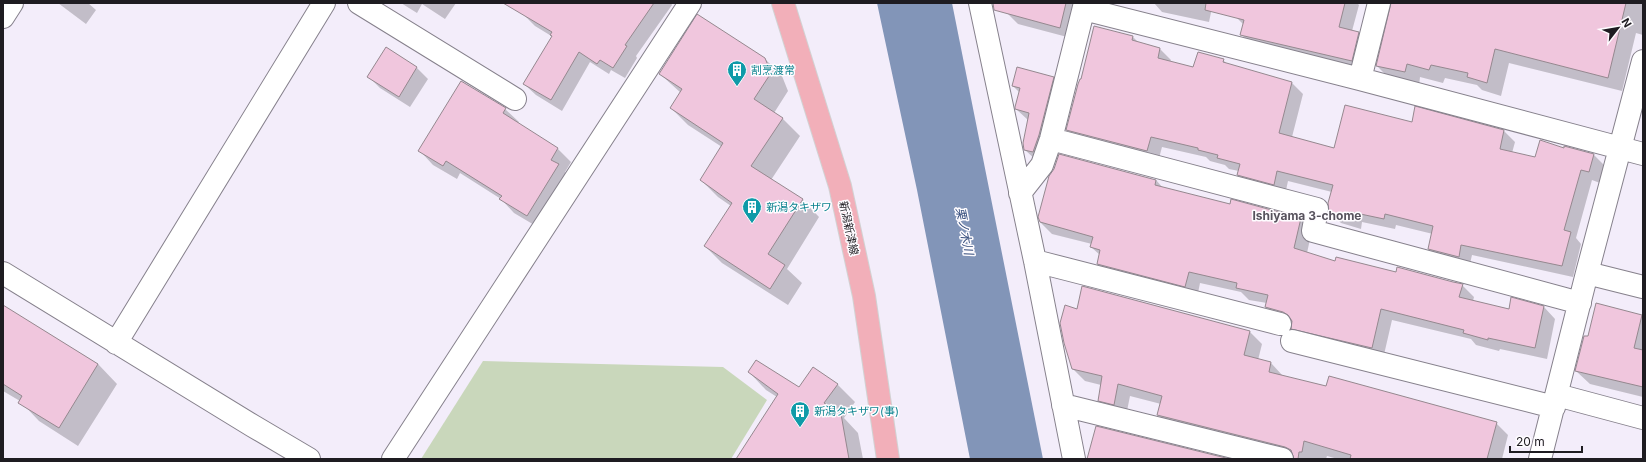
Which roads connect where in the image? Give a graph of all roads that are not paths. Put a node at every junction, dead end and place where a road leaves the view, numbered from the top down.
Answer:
1 (12, 3) edge
2 (324, 3) edge
3 (359, 3) edge
4 (690, 3) edge
5 (783, 3) edge
6 (980, 3) edge
7 (1379, 3) edge
8 (1084, 6) edge
9 (3, 17) edge
10 (1643, 61) edge
11 (1360, 79) junction
12 (515, 99) dead end
13 (1050, 139) junction
14 (1621, 148) junction
15 (1643, 154) edge
16 (1020, 193) junction
17 (1035, 261) junction
18 (3, 273) edge
19 (1587, 273) junction
20 (1643, 288) edge
21 (1580, 303) junction
22 (116, 343) junction
23 (1555, 401) junction
24 (1063, 405) junction
25 (1643, 418) edge
26 (309, 459) edge
27 (393, 459) edge
28 (888, 459) edge
29 (1074, 459) edge
30 (1282, 459) edge
31 (1540, 459) edge

1 - 9 street
2 - 22 street
3 - 12 street
4 - 27 street
5 - 28 main road, 新潟新津線
6 - 16 street
7 - 11 street
8 - 11 street
8 - 13 street
10 - 14 street
11 - 14 street
13 - 16 street
13 - 21 street
14 - 15 street
14 - 19 street
16 - 17 street
17 - 23 street
17 - 24 street
18 - 22 street
19 - 20 street
19 - 21 street
21 - 23 street
22 - 26 street
23 - 25 street
23 - 31 street
24 - 29 street
24 - 30 street

